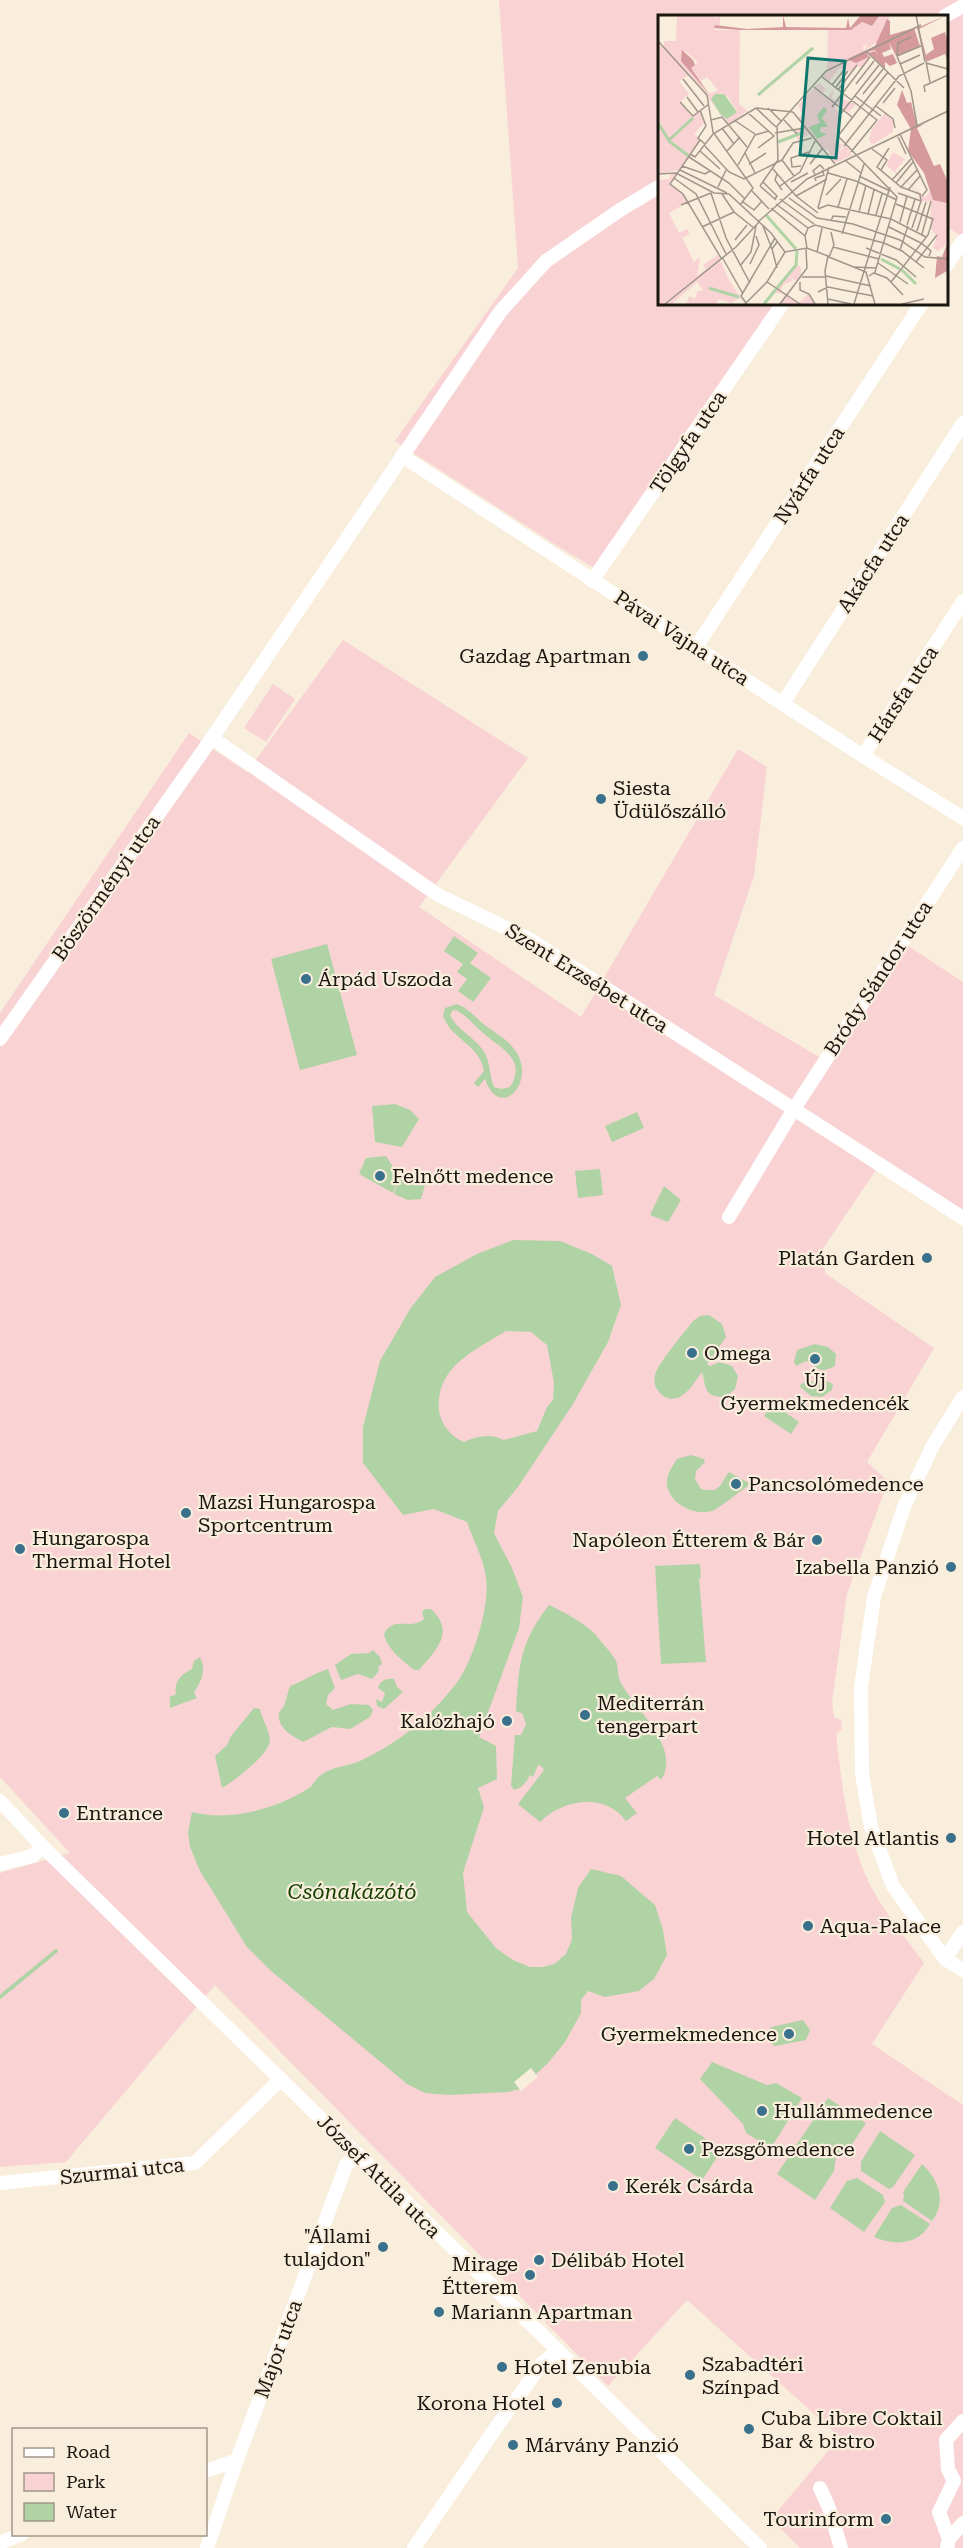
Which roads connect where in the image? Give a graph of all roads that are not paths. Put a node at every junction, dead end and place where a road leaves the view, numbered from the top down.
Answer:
1 (963, 6) edge
2 (947, 15) edge
3 (658, 187) edge
4 (963, 241) edge
5 (948, 263) edge
6 (782, 304) edge
7 (921, 304) edge
8 (963, 423) edge
9 (402, 456) junction
10 (592, 581) junction
11 (963, 601) edge
12 (696, 647) junction
13 (783, 703) junction
14 (212, 738) junction
15 (863, 756) junction
16 (963, 818) edge
17 (963, 848) edge
18 (0, 1039) edge
19 (794, 1108) junction
20 (729, 1217) dead end
21 (963, 1218) edge
22 (963, 1397) edge
23 (0, 1801) edge
24 (43, 1847) junction
25 (0, 1864) edge
26 (963, 1932) edge
27 (945, 1959) junction
28 (963, 1970) edge
29 (281, 2079) junction
30 (358, 2154) junction
31 (0, 2183) edge
32 (557, 2350) junction
33 (963, 2421) edge
34 (237, 2460) junction
35 (207, 2471) edge
36 (958, 2482) edge
37 (820, 2488) dead end
38 (963, 2523) edge
39 (948, 2543) edge
40 (207, 2548) edge
41 (414, 2548) edge
42 (760, 2548) edge
43 (841, 2548) edge

1 - 2 street
3 - 9 street, Böszörményi utca
4 - 5 street
6 - 10 street, Tölgyfa utca
7 - 12 street, Nyárfa utca
8 - 13 street, Akácfa utca
9 - 10 street, Pávai Vajna utca
9 - 14 street, Böszörményi utca
10 - 12 street, Pávai Vajna utca
11 - 15 street, Hársfa utca
12 - 13 street, Pávai Vajna utca
13 - 15 street, Pávai Vajna utca
14 - 18 street, Böszörményi utca
14 - 19 street, Szent Erzsébet utca
15 - 16 street, Pávai Vajna utca
17 - 19 street, Bródy Sándor utca
19 - 20 street, Bródy Sándor utca
19 - 21 street, Szent Erzsébet utca
22 - 27 street
23 - 24 street, József Attila utca
24 - 25 street
24 - 29 street, József Attila utca
26 - 27 street
27 - 28 street
29 - 30 street, József Attila utca
29 - 31 street, Szurmai utca
30 - 32 street, József Attila utca
30 - 34 street, Major utca
32 - 41 street
32 - 42 street, József Attila utca
33 - 36 street
34 - 35 street
34 - 40 street, Major utca
36 - 39 street
37 - 43 street
38 - 39 street

